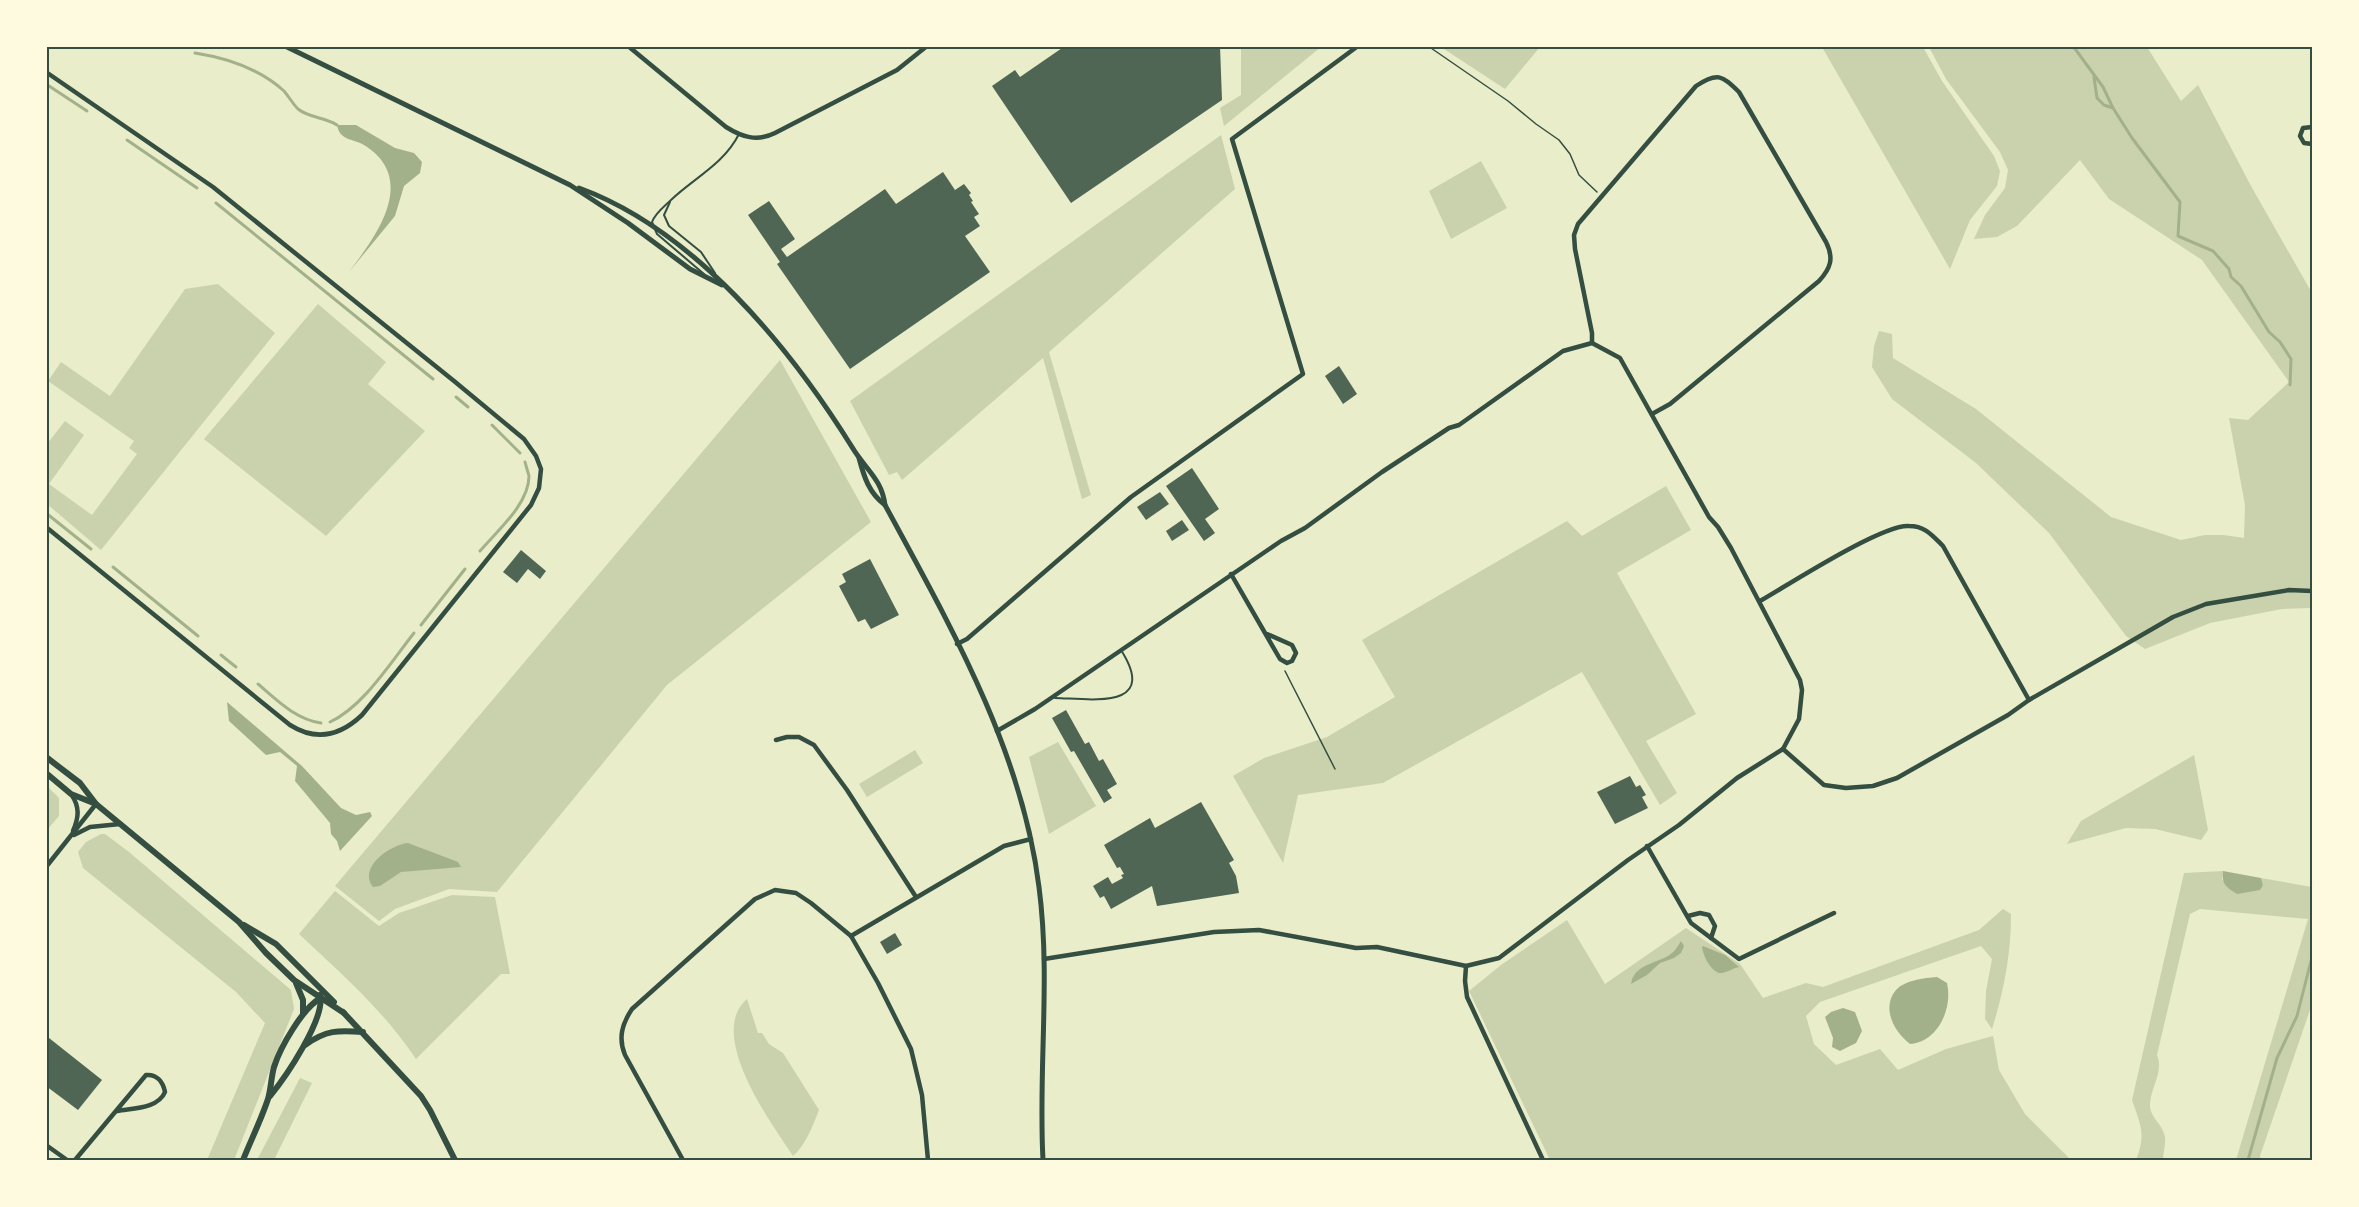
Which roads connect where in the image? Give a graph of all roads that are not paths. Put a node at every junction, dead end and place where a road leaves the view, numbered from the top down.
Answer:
1 (285, 46) edge
2 (628, 46) edge
3 (927, 46) edge
4 (1358, 46) edge
5 (46, 72) edge
6 (2313, 127) edge
7 (739, 134) junction
8 (2313, 144) edge
9 (570, 185) junction
10 (671, 200) junction
11 (652, 225) junction
12 (708, 278) junction
13 (722, 285) junction
14 (1592, 344) junction
15 (1652, 414) junction
16 (859, 458) junction
17 (885, 505) junction
18 (46, 527) edge
19 (1231, 574) junction
20 (2313, 591) edge
21 (1760, 601) junction
22 (1267, 634) junction
23 (957, 644) junction
24 (1120, 650) junction
25 (1052, 698) junction
26 (2029, 700) junction
27 (997, 731) junction
28 (776, 740) dead end
29 (1783, 748) junction
30 (46, 757) edge
31 (46, 773) edge
32 (71, 794) junction
33 (96, 804) junction
34 (120, 824) junction
35 (69, 838) junction
36 (1031, 839) junction
37 (1647, 846) junction
38 (46, 867) edge
39 (915, 897) junction
40 (1834, 913) dead end
41 (1688, 916) junction
42 (239, 922) junction
43 (851, 936) junction
44 (1711, 938) junction
45 (1044, 959) junction
46 (1467, 966) junction
47 (312, 978) junction
48 (294, 980) junction
49 (321, 998) junction
50 (344, 1013) junction
51 (302, 1015) junction
52 (363, 1032) junction
53 (302, 1047) junction
54 (268, 1099) junction
55 (117, 1111) junction
56 (46, 1145) edge
57 (67, 1161) edge
58 (75, 1161) edge
59 (243, 1161) edge
60 (455, 1161) edge
61 (683, 1161) edge
62 (928, 1161) edge
63 (1043, 1161) edge
64 (1543, 1161) edge

1 - 9 street
2 - 7 street
3 - 7 street
4 - 23 street
5 - 18 street
6 - 8 street
7 - 10 lane
9 - 11 street
9 - 12 street
10 - 11 lane
10 - 13 lane
11 - 12 lane
11 - 13 street
12 - 13 street
13 - 16 street
14 - 15 street
14 - 15 street
14 - 19 street
15 - 21 street
16 - 17 street
16 - 17 street
17 - 23 street
19 - 22 street
19 - 24 street
20 - 26 street
21 - 26 street
21 - 29 street
22 - 22 street
23 - 27 street
24 - 25 street
24 - 25 lane
25 - 27 street
26 - 29 street
27 - 36 street
28 - 39 street
29 - 37 street
30 - 33 main road
31 - 32 main road
32 - 33 main road
32 - 35 street
33 - 34 main road
33 - 35 street
34 - 35 street
34 - 42 main road
35 - 38 street
36 - 39 street
36 - 45 street
37 - 41 street
37 - 46 street
39 - 43 street
40 - 44 street
41 - 44 street
41 - 44 street
42 - 47 main road
42 - 48 main road
43 - 61 street
43 - 62 street
45 - 46 street
45 - 63 street
46 - 64 street
47 - 49 main road
47 - 50 main road
48 - 49 main road
48 - 51 main road
49 - 50 main road
49 - 51 main road
49 - 53 main road
50 - 52 main road
51 - 54 main road
52 - 53 main road
52 - 60 main road
53 - 54 main road
54 - 59 main road
55 - 55 street
55 - 58 street
56 - 57 street

